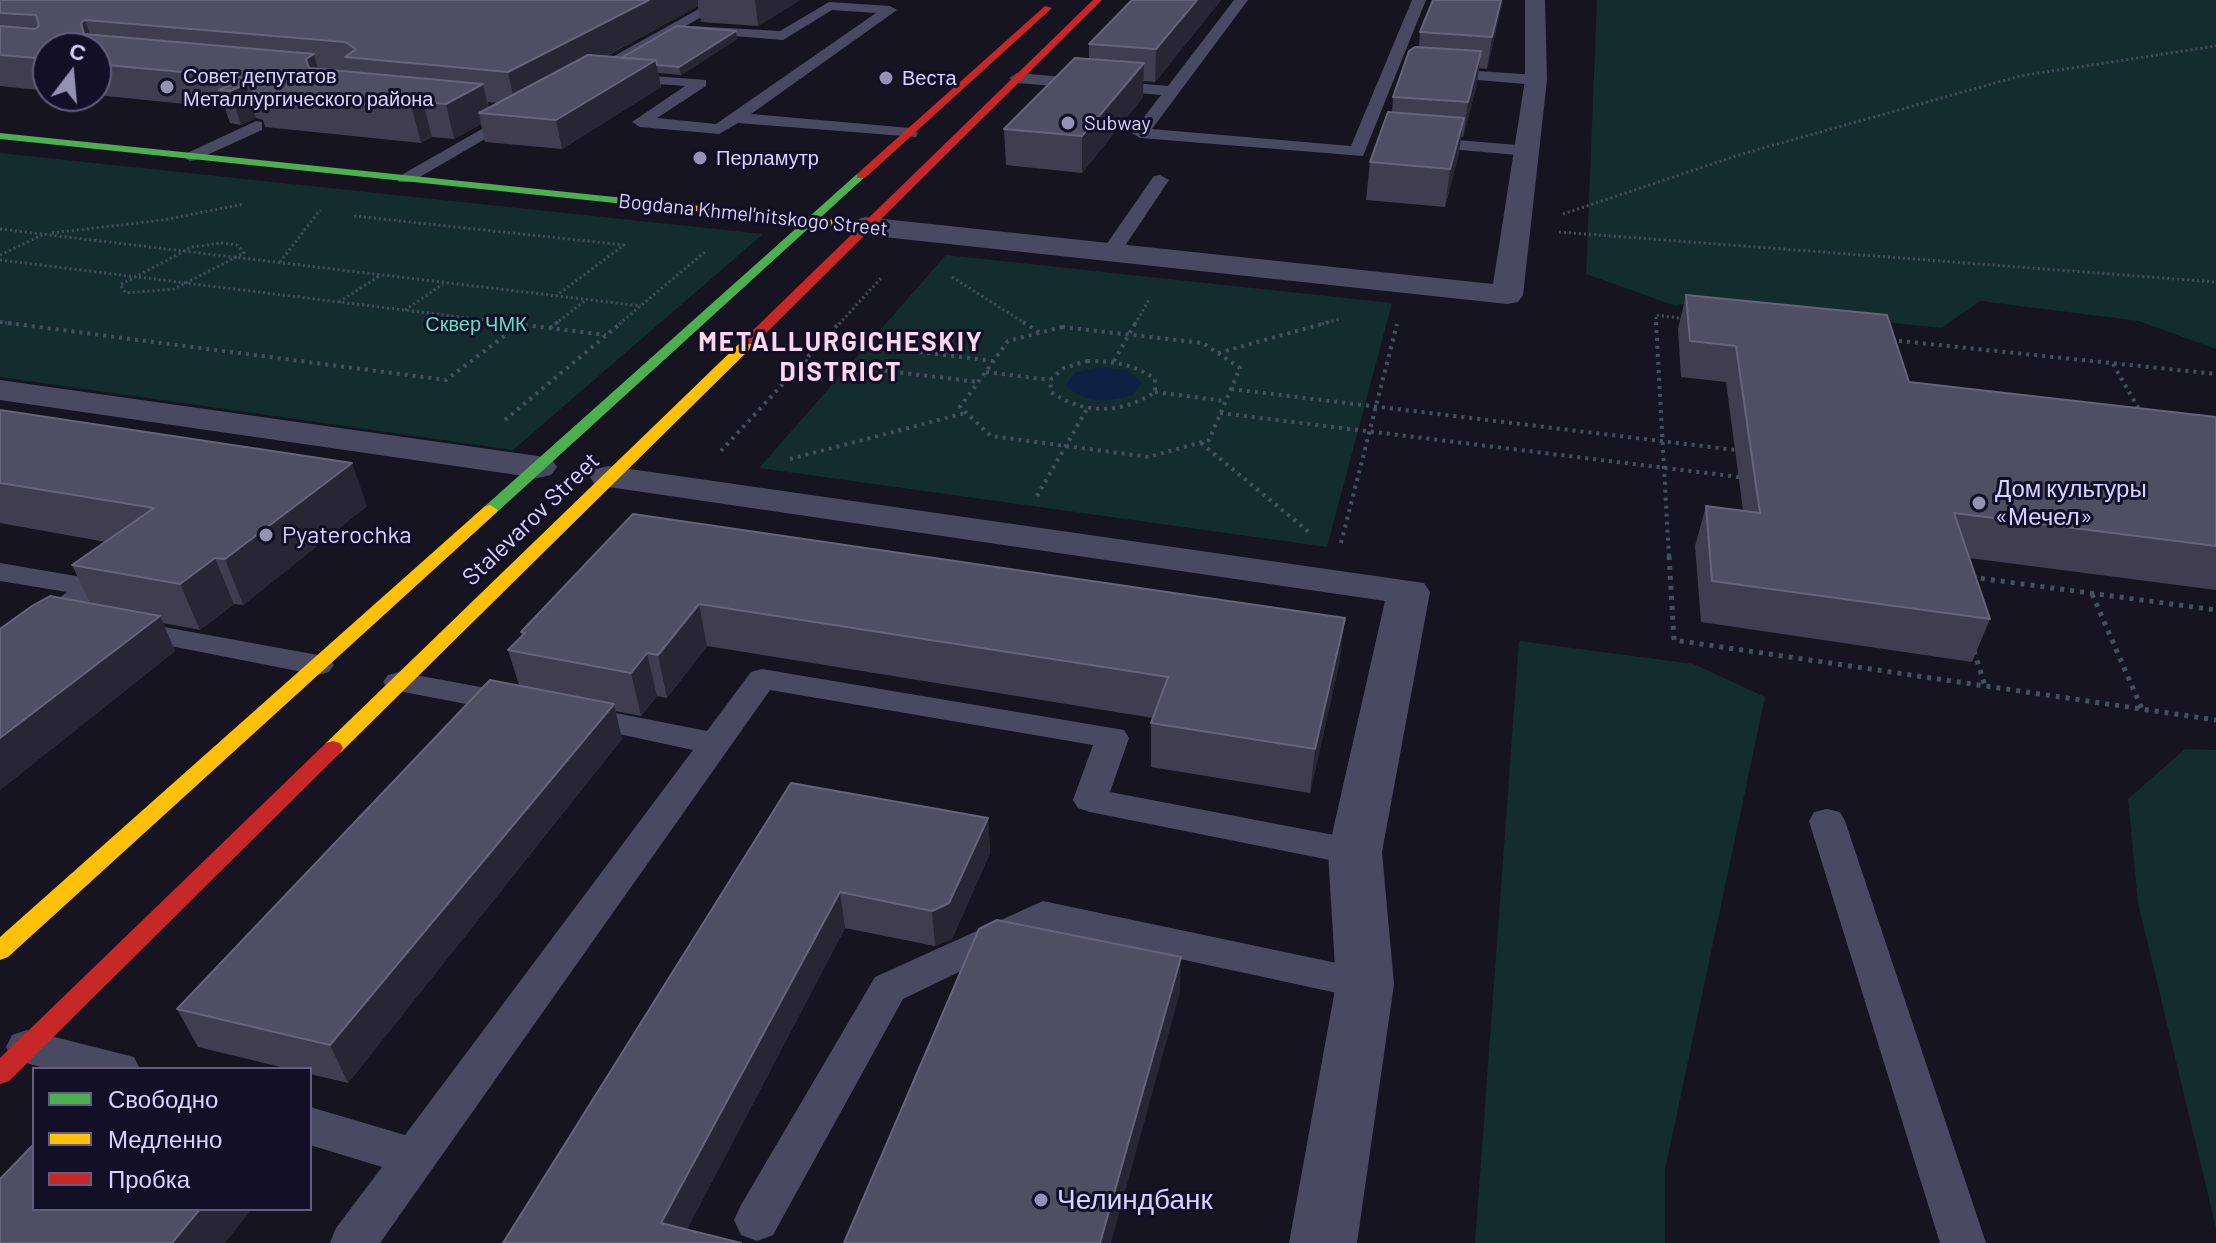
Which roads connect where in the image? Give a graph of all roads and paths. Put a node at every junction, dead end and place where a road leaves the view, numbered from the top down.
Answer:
1 (696, 0) edge
2 (711, 0) edge
3 (724, 0) edge
4 (1057, 0) edge
5 (1098, 0) edge
6 (1240, 0) edge
7 (1419, 0) edge
8 (1535, 0) edge
9 (675, 27) junction
10 (2216, 46) edge
11 (584, 69) junction
12 (1406, 71) junction
13 (1017, 78) junction
14 (1536, 80) junction
15 (566, 87) edge
16 (1172, 91) junction
17 (522, 105) edge
18 (735, 118) junction
19 (256, 126) edge
20 (910, 133) junction
21 (0, 136) edge
22 (1193, 137) junction
23 (1409, 141) edge
24 (1529, 151) junction
25 (1177, 154) dead end
26 (190, 156) junction
27 (363, 174) junction
28 (405, 178) junction
29 (1160, 180) dead end
30 (214, 201) dead end
31 (244, 204) junction
32 (257, 205) dead end
33 (306, 211) dead end
34 (318, 212) junction
35 (334, 214) dead end
36 (349, 215) dead end
37 (813, 220) junction
38 (865, 226) junction
39 (0, 229) edge
40 (1517, 229) junction
41 (44, 234) junction
42 (708, 249) dead end
43 (183, 251) junction
44 (1111, 252) junction
45 (0, 257) edge
46 (235, 258) junction
47 (1172, 259) junction
48 (280, 263) junction
49 (887, 272) dead end
50 (947, 274) dead end
51 (381, 275) junction
52 (136, 277) junction
53 (2216, 282) edge
54 (189, 283) junction
55 (445, 283) junction
56 (556, 296) junction
57 (586, 300) junction
58 (338, 302) junction
59 (641, 306) junction
60 (404, 310) junction
61 (1346, 317) dead end
62 (1399, 317) dead end
63 (1692, 319) edge
64 (0, 322) edge
65 (519, 325) junction
66 (550, 328) junction
67 (1040, 333) junction
68 (606, 335) junction
69 (1129, 335) junction
70 (823, 340) junction
71 (1217, 353) junction
72 (1893, 353) edge
73 (804, 361) junction
74 (994, 361) junction
75 (1114, 361) junction
76 (2112, 364) junction
77 (986, 372) junction
78 (2216, 374) edge
79 (1050, 380) junction
80 (978, 382) junction
81 (1231, 389) junction
82 (0, 390) edge
83 (1155, 392) junction
84 (1225, 401) junction
85 (1376, 407) junction
86 (1087, 409) junction
87 (965, 413) junction
88 (1220, 413) junction
89 (2144, 418) edge
90 (1369, 431) junction
91 (1200, 442) junction
92 (1663, 442) junction
93 (1065, 446) junction
94 (1735, 450) dead end
95 (462, 456) junction
96 (788, 460) dead end
97 (1665, 468) junction
98 (574, 472) junction
99 (1739, 477) dead end
100 (685, 488) junction
101 (1015, 535) junction
102 (1315, 538) dead end
103 (1337, 555) dead end
104 (0, 572) edge
105 (1966, 576) edge
106 (2091, 594) junction
107 (2216, 610) edge
108 (1972, 644) edge
109 (318, 665) junction
110 (399, 682) junction
111 (1985, 686) junction
112 (2142, 709) junction
113 (2216, 720) edge
114 (715, 744) junction
115 (1827, 821) dead end
116 (1355, 852) junction
117 (0, 951) edge
118 (1365, 984) junction
119 (14, 1060) edge
120 (96, 1067) edge
121 (312, 1127) edge
122 (413, 1157) junction
123 (757, 1220) dead end
124 (353, 1243) edge
125 (1323, 1243) edge
126 (1963, 1243) edge

1 - 11 lane
2 - 3 lane
3 - 9 lane
4 - 20 main road, Stalevarov Street
5 - 13 main road, Stalevarov Street
6 - 16 lane
7 - 12 lane
8 - 14 street
9 - 11 lane
9 - 18 lane
10 - 40 path
11 - 15 lane
11 - 18 lane
12 - 14 lane
12 - 22 lane
13 - 16 lane
13 - 38 main road, Stalevarov Street
14 - 24 street
16 - 22 lane
17 - 28 lane
18 - 20 lane
19 - 26 lane
20 - 37 main road, Stalevarov Street
21 - 26 main road, Bogdana Khmel'nitskogo Street
22 - 25 lane
23 - 24 lane
24 - 40 street
26 - 27 main road, Bogdana Khmel'nitskogo Street
27 - 28 main road, Bogdana Khmel'nitskogo Street
27 - 34 path
28 - 37 main road, Bogdana Khmel'nitskogo Street
29 - 44 lane
30 - 31 path
31 - 32 path
31 - 41 path
33 - 34 path
34 - 35 path
34 - 48 path
36 - 56 path
37 - 38 main road, Bogdana Khmel'nitskogo Street
37 - 98 main road, Stalevarov Street
38 - 44 street, Bogdana Khmel'nitskogo Street
38 - 98 main road, Stalevarov Street
39 - 41 path
40 - 47 street, Bogdana Khmel'nitskogo Street
40 - 53 path
41 - 43 path
41 - 45 path
42 - 59 path
43 - 46 path
43 - 46 path
43 - 52 path
44 - 47 street, Bogdana Khmel'nitskogo Street
45 - 52 path
46 - 48 path
46 - 54 path
47 - 69 path
48 - 51 path
49 - 70 path
50 - 67 path
51 - 55 path
51 - 58 path
52 - 54 path
52 - 54 path
54 - 58 path
55 - 56 path
55 - 60 path
56 - 57 path
57 - 59 path
57 - 66 path
58 - 60 path
59 - 68 path
60 - 65 path
61 - 71 path
62 - 85 path
63 - 92 path
64 - 65 path
65 - 66 path
66 - 68 path
67 - 69 path
67 - 74 path
68 - 95 path
69 - 71 path
69 - 75 path
70 - 73 path
70 - 74 path
71 - 81 path
72 - 76 path
73 - 80 path
73 - 100 path
74 - 77 path
75 - 79 path
75 - 83 path
76 - 78 path
76 - 89 path
77 - 79 path
77 - 80 path
79 - 86 path
80 - 87 path
81 - 84 path
81 - 85 path
82 - 95 street
83 - 84 path
83 - 86 path
84 - 88 path
85 - 90 path
85 - 92 path
86 - 93 path
87 - 93 path
87 - 96 path
88 - 90 path
88 - 91 path
90 - 97 path
90 - 103 path
91 - 93 path
91 - 102 path
92 - 94 path
92 - 97 path
93 - 101 path
95 - 98 street
97 - 99 path
97 - 111 path
98 - 100 street
98 - 109 main road, Stalevarov Street
98 - 110 main road, Stalevarov Street
100 - 101 street
101 - 116 street
104 - 109 lane
105 - 106 path
106 - 107 path
106 - 112 path
108 - 111 path
109 - 117 main road, Stalevarov Street
110 - 114 lane
110 - 119 main road, Stalevarov Street
111 - 112 path
112 - 113 path
114 - 116 lane
114 - 122 lane
115 - 126 lane
116 - 118 street
118 - 123 lane
118 - 125 street
119 - 120 lane
121 - 122 lane
122 - 124 lane

